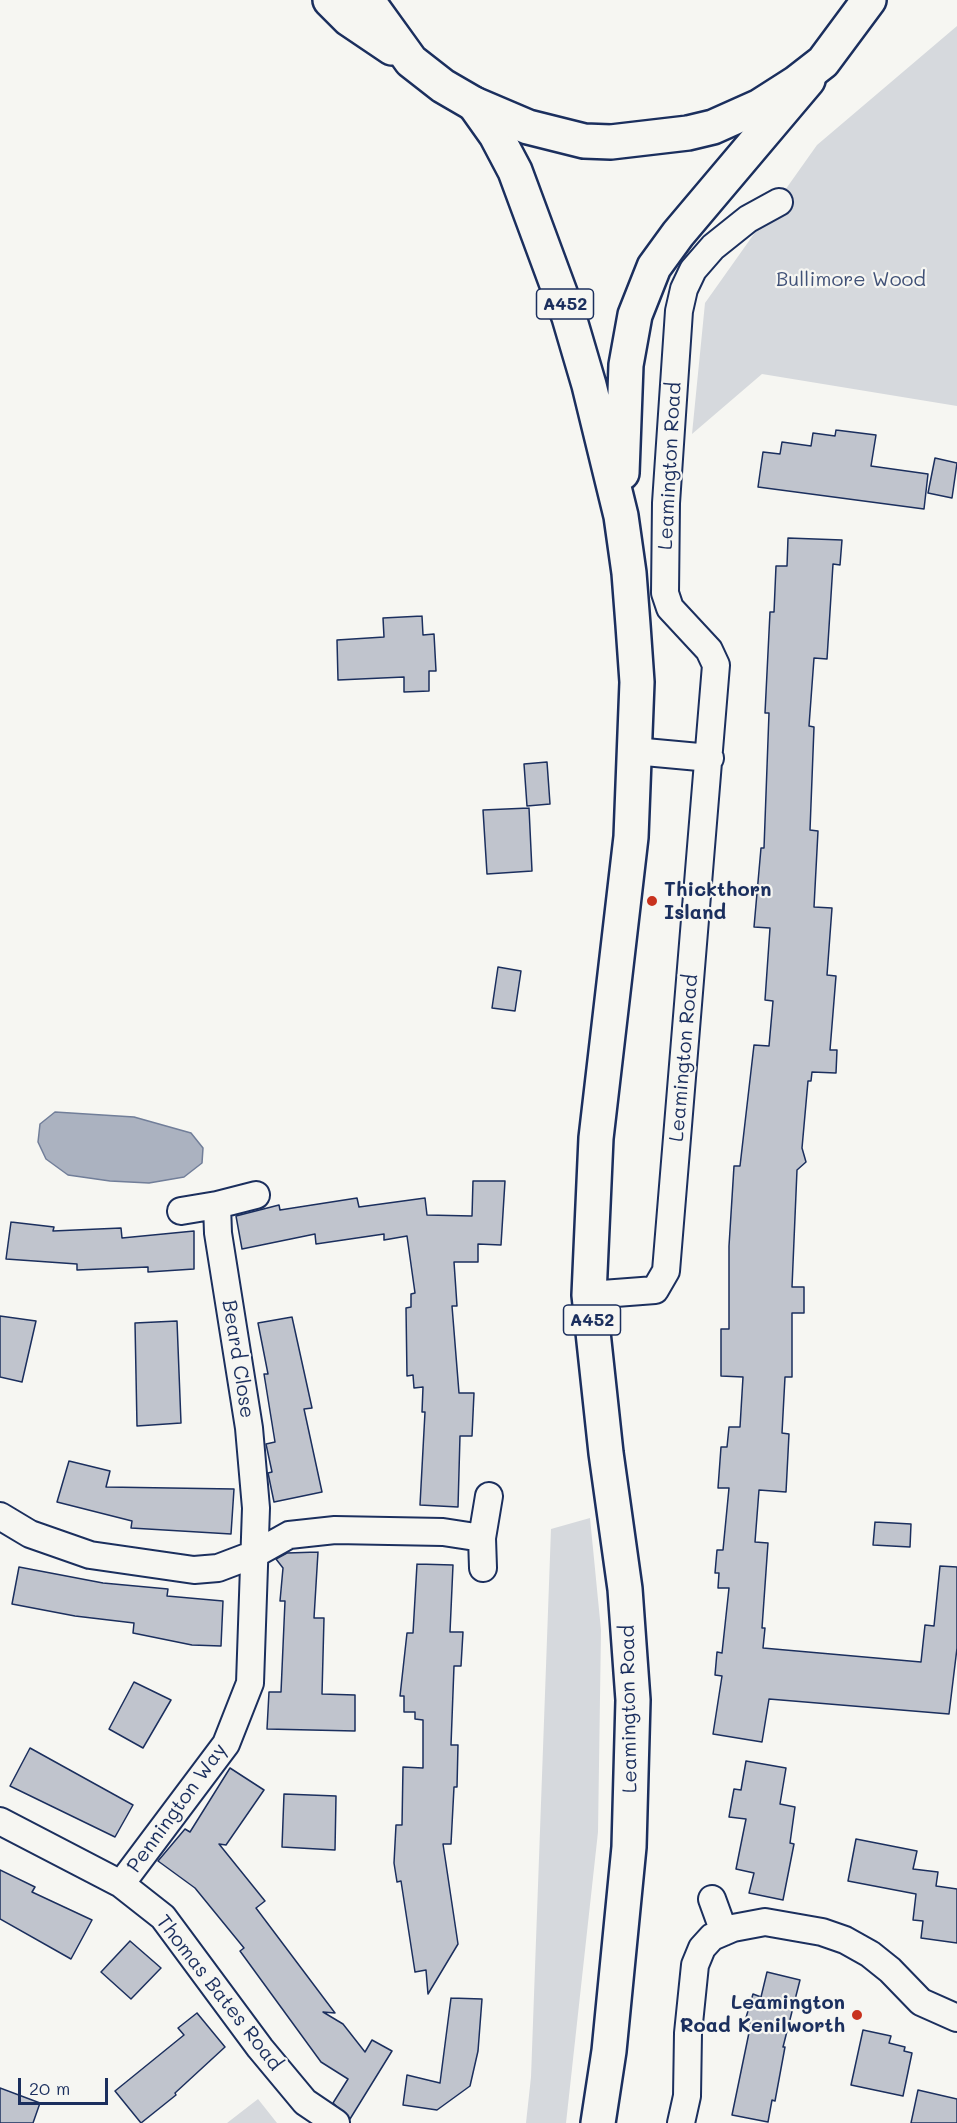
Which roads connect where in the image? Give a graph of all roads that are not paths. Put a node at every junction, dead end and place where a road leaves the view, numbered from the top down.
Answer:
1 (330, 0) edge
2 (367, 0) edge
3 (869, 0) edge
4 (411, 61) junction
5 (823, 62) junction
6 (474, 104) junction
7 (780, 202) dead end
8 (621, 516) junction
9 (634, 751) junction
10 (710, 758) junction
11 (256, 1195) dead end
12 (217, 1205) junction
13 (181, 1211) dead end
14 (589, 1295) junction
15 (489, 1496) dead end
16 (0, 1516) edge
17 (482, 1538) junction
18 (255, 1554) junction
19 (483, 1568) dead end
20 (0, 1821) edge
21 (121, 1884) junction
22 (712, 1899) dead end
23 (724, 1932) junction
24 (957, 2018) edge
25 (336, 2123) edge
26 (598, 2123) edge
27 (681, 2123) edge

1 - 4 main road
2 - 4 main road
3 - 5 main road
4 - 6 main road
5 - 6 main road
5 - 8 main road, Leamington Road / A452
6 - 8 main road, Leamington Road / A452
7 - 10 street, Leamington Road
8 - 9 main road, Leamington Road / A452
9 - 10 street
9 - 14 main road, Leamington Road / A452
10 - 14 street, Leamington Road
11 - 12 street
12 - 13 street
12 - 18 street, Beard Close
14 - 26 main road, Leamington Road / A452
15 - 17 street
16 - 18 street
17 - 18 street
17 - 19 street
18 - 21 street, Pennington Way
20 - 21 street, Thomas Bates Road
21 - 25 street, Thomas Bates Road
22 - 23 street
23 - 24 street
23 - 27 street

